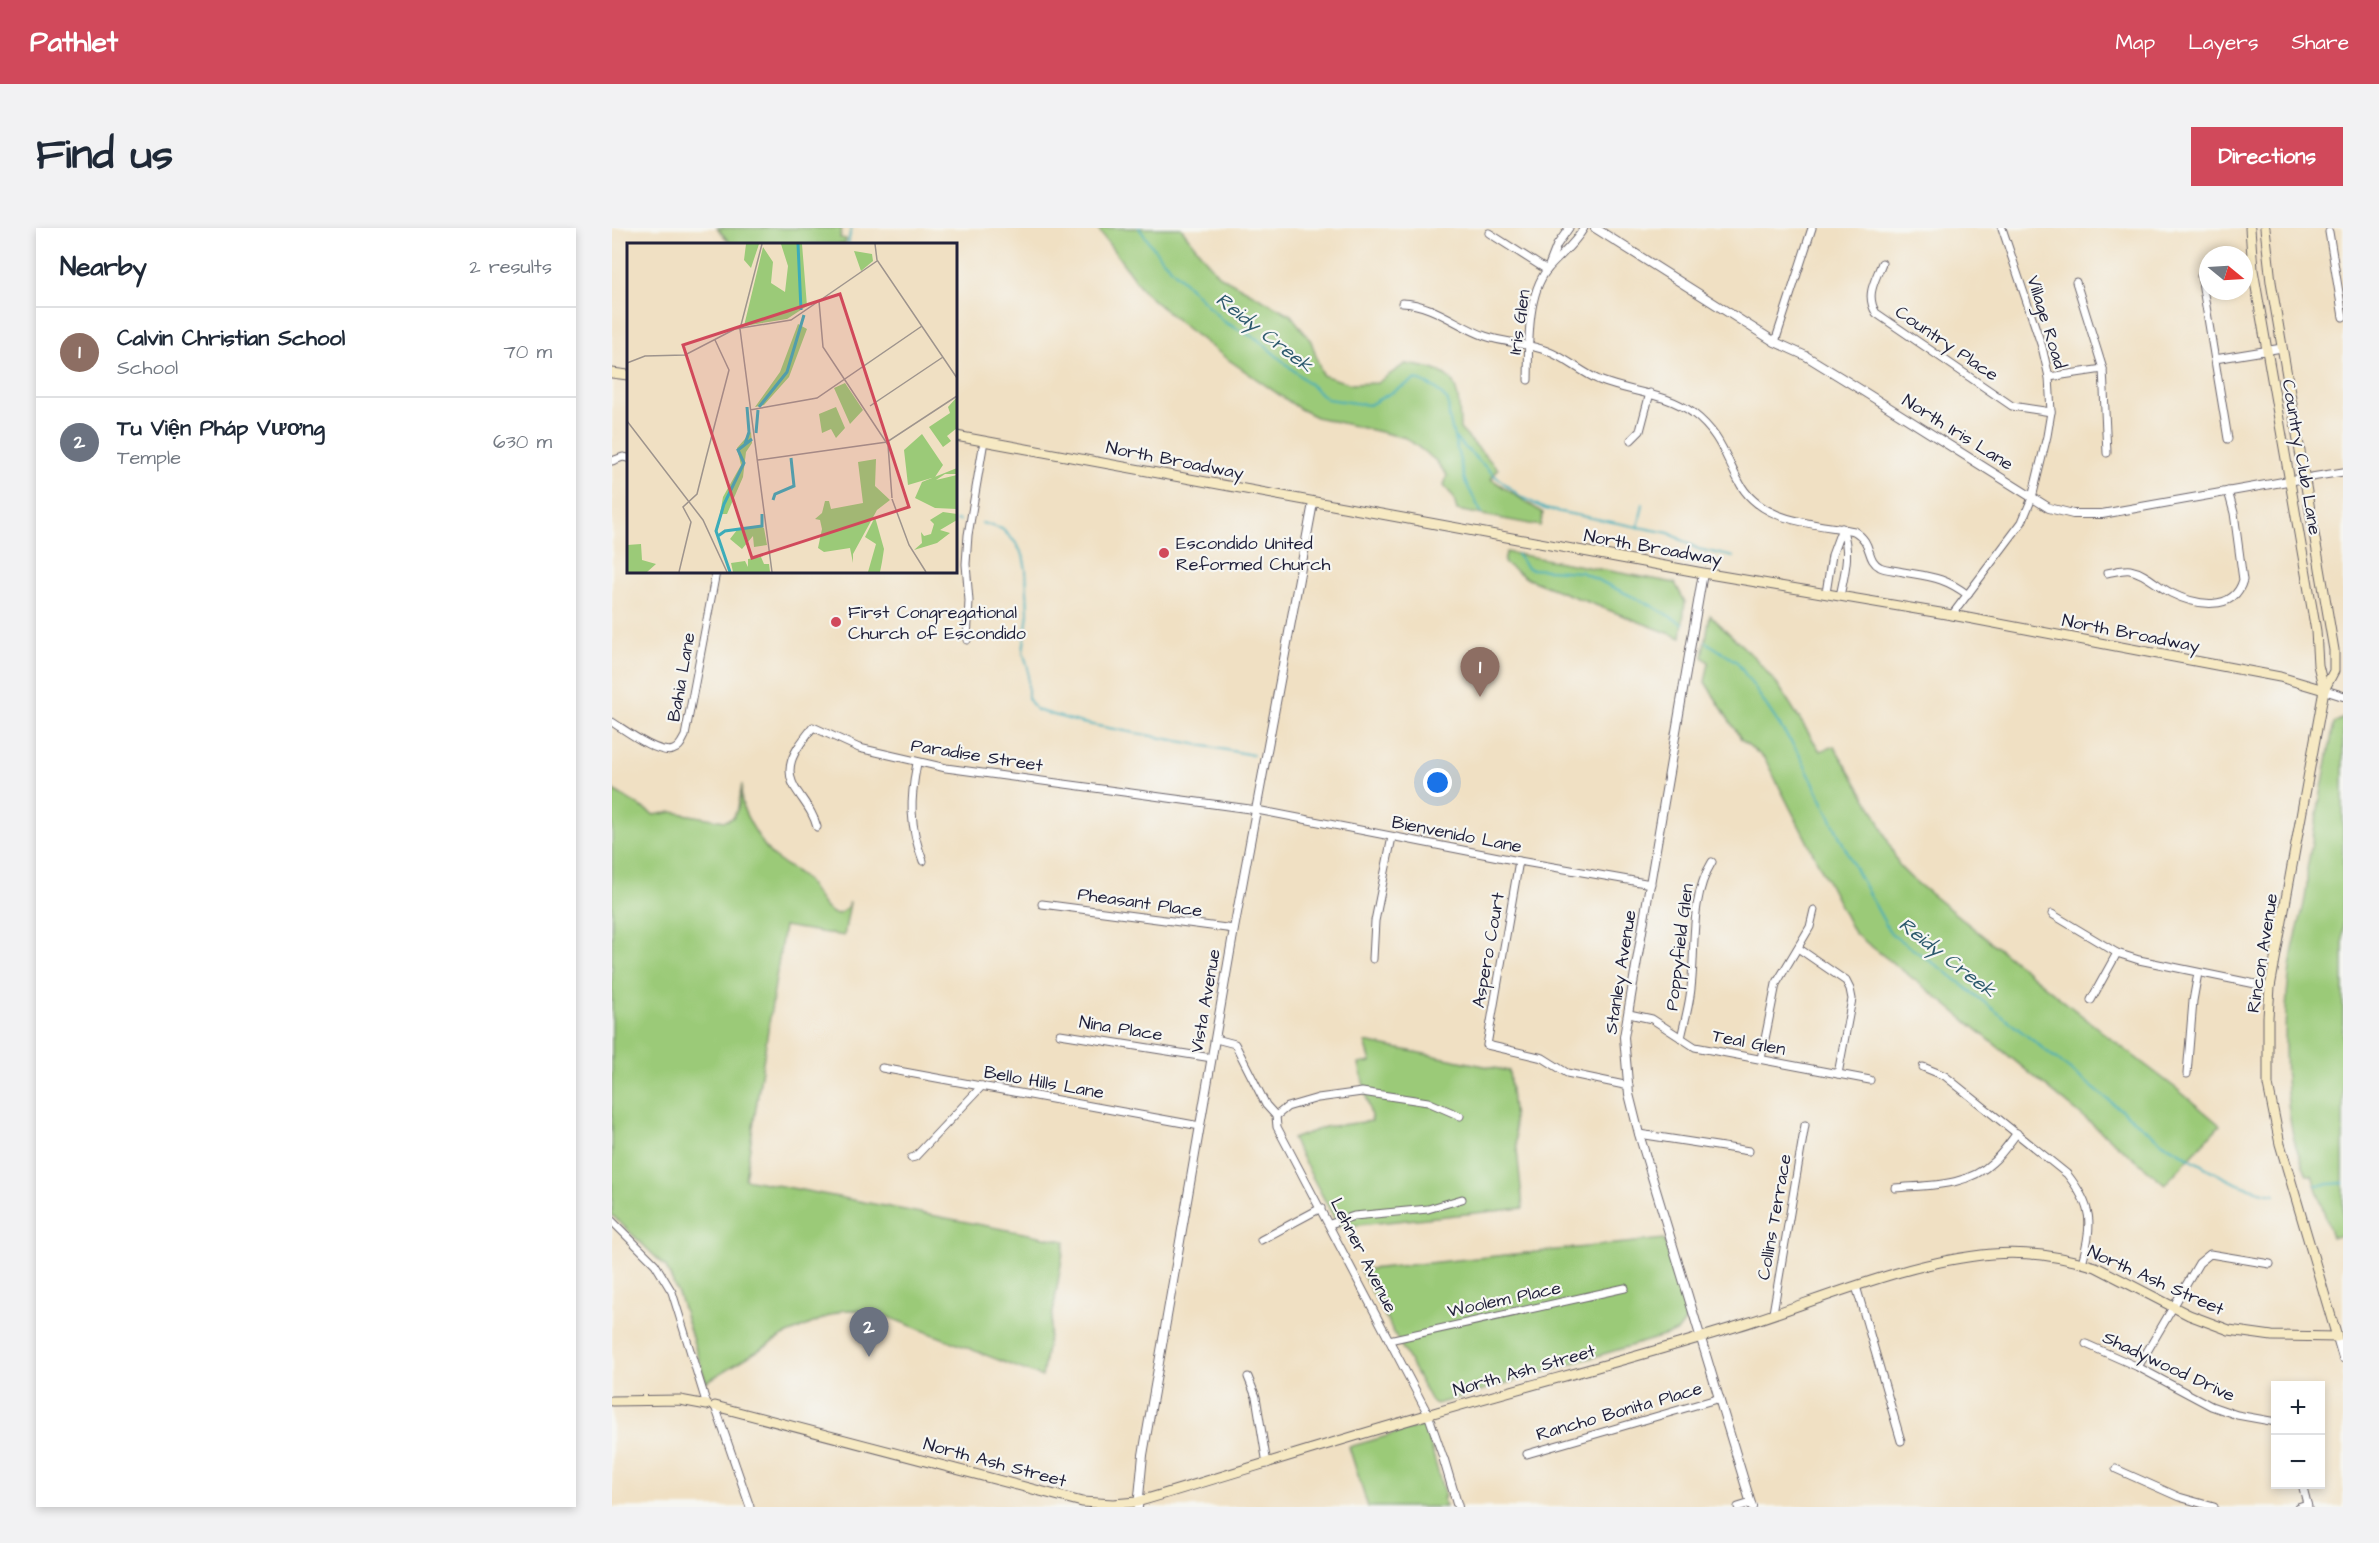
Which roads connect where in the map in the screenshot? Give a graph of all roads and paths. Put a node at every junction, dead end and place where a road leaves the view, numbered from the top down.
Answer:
1 (1569, 228) edge
2 (1584, 228) edge
3 (1595, 228) edge
4 (1812, 228) edge
5 (2002, 228) edge
6 (2250, 228) edge
7 (2265, 228) edge
8 (2329, 232) dead end
9 (1490, 233) dead end
10 (1882, 263) dead end
11 (1547, 270) junction
12 (2076, 282) dead end
13 (2205, 300) edge
14 (1402, 303) dead end
15 (2343, 317) edge
16 (1775, 342) junction
17 (1529, 346) junction
18 (2282, 348) junction
19 (2266, 350) junction
20 (2215, 358) junction
21 (2103, 369) junction
22 (612, 373) edge
23 (627, 375) edge
24 (2049, 377) junction
25 (1528, 380) dead end
26 (1650, 393) junction
27 (2051, 412) junction
28 (957, 436) edge
29 (2228, 439) dead end
30 (1631, 440) dead end
31 (984, 441) junction
32 (2107, 453) dead end
33 (627, 458) edge
34 (612, 461) edge
35 (2343, 472) edge
36 (2305, 478) junction
37 (2290, 481) junction
38 (2228, 491) junction
39 (2032, 498) junction
40 (1313, 503) junction
41 (1842, 528) junction
42 (716, 573) edge
43 (1703, 573) junction
44 (2106, 573) dead end
45 (1826, 593) junction
46 (1968, 595) junction
47 (1840, 596) junction
48 (1952, 615) junction
49 (967, 640) dead end
50 (2324, 690) junction
51 (2343, 696) edge
52 (612, 722) edge
53 (917, 763) junction
54 (1257, 810) junction
55 (817, 827) dead end
56 (1392, 837) junction
57 (923, 861) dead end
58 (1519, 861) junction
59 (1712, 862) dead end
60 (1652, 884) junction
61 (1042, 904) dead end
62 (1814, 910) dead end
63 (2052, 914) dead end
64 (1234, 929) junction
65 (1798, 948) junction
66 (2116, 953) junction
67 (1373, 959) dead end
68 (2198, 973) junction
69 (2270, 987) junction
70 (2091, 1000) dead end
71 (1629, 1014) junction
72 (1060, 1034) dead end
73 (1681, 1038) junction
74 (1216, 1039) junction
75 (1212, 1058) junction
76 (1761, 1059) junction
77 (1923, 1067) dead end
78 (882, 1068) dead end
79 (1838, 1074) junction
80 (2187, 1074) dead end
81 (1870, 1080) dead end
82 (982, 1086) junction
83 (1629, 1086) junction
84 (1276, 1116) junction
85 (1460, 1116) dead end
86 (1805, 1125) dead end
87 (1200, 1126) junction
88 (2017, 1133) junction
89 (1639, 1134) junction
90 (1749, 1151) dead end
91 (911, 1158) dead end
92 (1895, 1188) dead end
93 (1462, 1199) dead end
94 (1321, 1208) junction
95 (612, 1221) edge
96 (1330, 1224) junction
97 (1261, 1240) dead end
98 (2082, 1263) junction
99 (2270, 1264) dead end
100 (1856, 1286) junction
101 (1624, 1288) dead end
102 (2174, 1306) junction
103 (1773, 1314) junction
104 (1701, 1336) junction
105 (2341, 1336) edge
106 (1389, 1340) junction
107 (2086, 1344) dead end
108 (2343, 1359) edge
109 (2138, 1367) junction
110 (1248, 1377) dead end
111 (1720, 1398) junction
112 (612, 1401) edge
113 (711, 1406) junction
114 (1428, 1414) junction
115 (2271, 1421) edge
116 (1901, 1442) dead end
117 (1527, 1454) dead end
118 (1444, 1460) joint
119 (1267, 1464) junction
120 (2116, 1469) dead end
121 (2303, 1489) edge
122 (1138, 1505) edge
123 (1752, 1505) edge
124 (2308, 1506) edge
125 (750, 1507) edge
126 (1458, 1507) edge
127 (1738, 1507) edge
128 (2214, 1507) edge
129 (2298, 1507) edge

1 - 11 street, Iris Glen
2 - 11 street, Iris Glen
3 - 16 street, North Iris Lane
4 - 16 street
5 - 24 street, Village Road
6 - 19 main road, Country Club Lane
7 - 18 main road, Country Club Lane
8 - 15 street
9 - 11 street
10 - 27 street, Country Place
11 - 17 street, Iris Glen
12 - 21 street
13 - 20 street
14 - 17 street
16 - 39 street, North Iris Lane
17 - 25 street, Iris Glen
17 - 26 street
18 - 19 street
18 - 36 main road, Country Club Lane
19 - 20 street
19 - 37 main road, Country Club Lane
20 - 29 street
21 - 24 street
21 - 32 street
22 - 23 main road
24 - 27 street, Village Road
26 - 30 street
26 - 41 street
27 - 39 street, Village Road
28 - 31 main road, North Broadway
31 - 40 main road, North Broadway
31 - 49 street
33 - 34 street
35 - 36 street, North Iris Lane
36 - 37 street, North Iris Lane
36 - 50 main road, Country Club Lane
37 - 38 street, North Iris Lane
37 - 50 main road, Country Club Lane
38 - 39 street, North Iris Lane
38 - 44 street
39 - 46 street, Village Road
40 - 43 main road, North Broadway
40 - 54 street, Vista Avenue
41 - 45 street
41 - 46 street
41 - 47 street
42 - 52 street, Bahia Lane
43 - 45 main road, North Broadway
43 - 60 street, Stanley Avenue
45 - 47 main road, North Broadway
46 - 48 street, Village Road
47 - 48 main road, North Broadway
48 - 50 main road, North Broadway
50 - 51 street, North Broadway
50 - 69 main road, Rincon Avenue
53 - 54 street, Paradise Street
53 - 55 street, Paradise Street
53 - 57 street
54 - 56 street, Bienvenido Lane
54 - 64 street, Vista Avenue
56 - 58 street, Bienvenido Lane
56 - 67 street
58 - 60 street, Bienvenido Lane
58 - 83 street, Aspero Court
59 - 73 street, Poppyfield Glen
60 - 71 street, Stanley Avenue
61 - 64 street, Pheasant Place
62 - 65 street
63 - 66 street
64 - 74 street, Vista Avenue
65 - 76 street
65 - 79 street
66 - 68 street
66 - 70 street
68 - 69 street
68 - 80 street
69 - 105 main road, Rincon Avenue
71 - 73 street, Teal Glen
71 - 83 street, Stanley Avenue
72 - 75 street, Nina Place
73 - 76 street, Teal Glen
74 - 75 street, Vista Avenue
74 - 84 street, Lehner Avenue
75 - 87 street, Vista Avenue
76 - 79 street, Teal Glen
77 - 88 street
78 - 82 street, Bello Hills Lane
79 - 81 street, Teal Glen
82 - 87 street, Bello Hills Lane
82 - 91 street
83 - 89 street, Stanley Avenue
84 - 85 street
84 - 94 street, Lehner Avenue
86 - 103 street, Collins Terrace
87 - 122 street, Vista Avenue
88 - 92 street
88 - 98 street
89 - 90 street
89 - 104 street, Stanley Avenue
93 - 96 street
94 - 96 street, Lehner Avenue
94 - 97 street
95 - 113 street
96 - 106 street, Lehner Avenue
98 - 100 main road, North Ash Street
98 - 102 main road, North Ash Street
99 - 102 street
100 - 103 main road, North Ash Street
100 - 116 street
101 - 106 street, Woolem Place
102 - 105 main road, North Ash Street
102 - 109 street
103 - 104 main road, North Ash Street
104 - 111 street, Stanley Avenue
104 - 114 main road, North Ash Street
105 - 108 street, Rincon Avenue
106 - 114 street, Lehner Avenue
107 - 109 street, Shadywood Drive
109 - 115 street, Shadywood Drive
110 - 119 street
111 - 117 street, Rancho Bonita Place
111 - 123 street, Stanley Avenue
112 - 113 main road, North Ash Street
113 - 122 main road, North Ash Street
113 - 125 street
114 - 118 street, Lehner Avenue
114 - 119 main road, North Ash Street
118 - 126 street, Lehner Avenue
119 - 122 main road, North Ash Street
120 - 128 street
121 - 124 street
123 - 127 street
124 - 129 street

